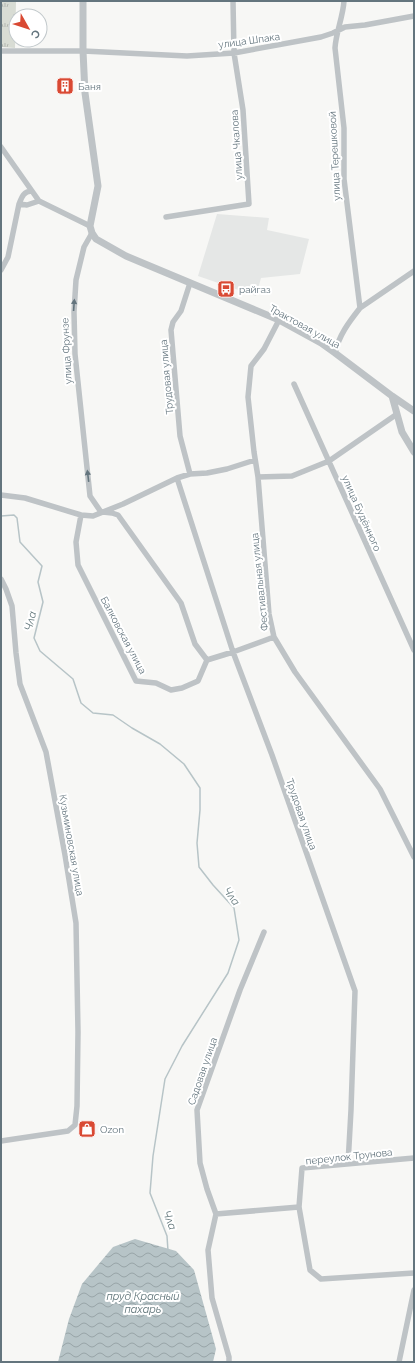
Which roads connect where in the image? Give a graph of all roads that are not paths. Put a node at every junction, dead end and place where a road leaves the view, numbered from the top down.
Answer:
1 (83, 1) edge
2 (233, 1) edge
3 (344, 1) edge
4 (414, 16) edge
5 (339, 30) junction
6 (1, 51) edge
7 (83, 51) junction
8 (234, 53) junction
9 (1, 147) edge
10 (31, 190) junction
11 (38, 201) junction
12 (19, 204) junction
13 (166, 217) dead end
14 (91, 230) junction
15 (1, 270) edge
16 (414, 271) edge
17 (190, 283) junction
18 (360, 308) junction
19 (279, 320) junction
20 (335, 353) junction
21 (294, 384) dead end
22 (392, 396) junction
23 (414, 411) edge
24 (397, 414) junction
25 (414, 452) edge
26 (255, 460) junction
27 (329, 461) junction
28 (190, 474) junction
29 (258, 477) junction
30 (177, 478) junction
31 (1, 496) edge
32 (100, 512) junction
33 (81, 515) junction
34 (1, 579) edge
35 (274, 637) junction
36 (414, 650) edge
37 (233, 652) junction
38 (207, 660) junction
39 (414, 857) edge
40 (264, 932) dead end
41 (1, 1141) edge
42 (414, 1158) edge
43 (348, 1164) junction
44 (299, 1207) junction
45 (216, 1214) junction
46 (414, 1273) edge
47 (414, 1290) edge
48 (229, 1362) edge
49 (399, 1362) edge

1 - 7 street, улица Фрунзе
2 - 8 street, улица Чкалова
3 - 5 street, улица Терешковой
4 - 5 street, улица Шпака
5 - 8 street, улица Шпака
5 - 18 street, улица Терешковой
6 - 7 street, улица Шпака
7 - 8 street, улица Шпака
7 - 14 street, улица Фрунзе
8 - 13 street, улица Чкалова
9 - 10 street
10 - 11 street
10 - 12 street
11 - 12 street
11 - 14 street
12 - 15 street
14 - 17 street, Трактовая улица
32 -> 14 street, улица Фрунзе
16 - 18 street
17 - 19 street, Трактовая улица
17 - 28 street, Трудовая улица
18 - 20 street
19 - 20 street, Трактовая улица
19 - 26 street, Фестивальная улица
20 - 22 street, Трактовая улица
21 - 27 street, улица Будённого
22 - 23 street, Трактовая улица
22 - 24 street
24 - 25 street
24 - 27 street
26 - 28 street
26 - 29 street, Фестивальная улица
27 - 29 street
27 - 36 street, улица Будённого
28 - 30 street
29 - 35 street, Фестивальная улица
30 - 32 street
30 - 37 street, Трудовая улица
31 - 33 street
32 - 33 street
32 - 38 street
33 - 38 street, Балковская улица
34 - 41 street, Кузьминовская улица
35 - 37 street
35 - 39 street, Фестивальная улица
37 - 38 street
37 - 43 street, Трудовая улица
40 - 45 street, Садовая улица
42 - 43 street, переулок Трунова
43 - 44 street, переулок Трунова
44 - 45 street
44 - 46 street, переулок Трунова
45 - 48 street
47 - 49 street

